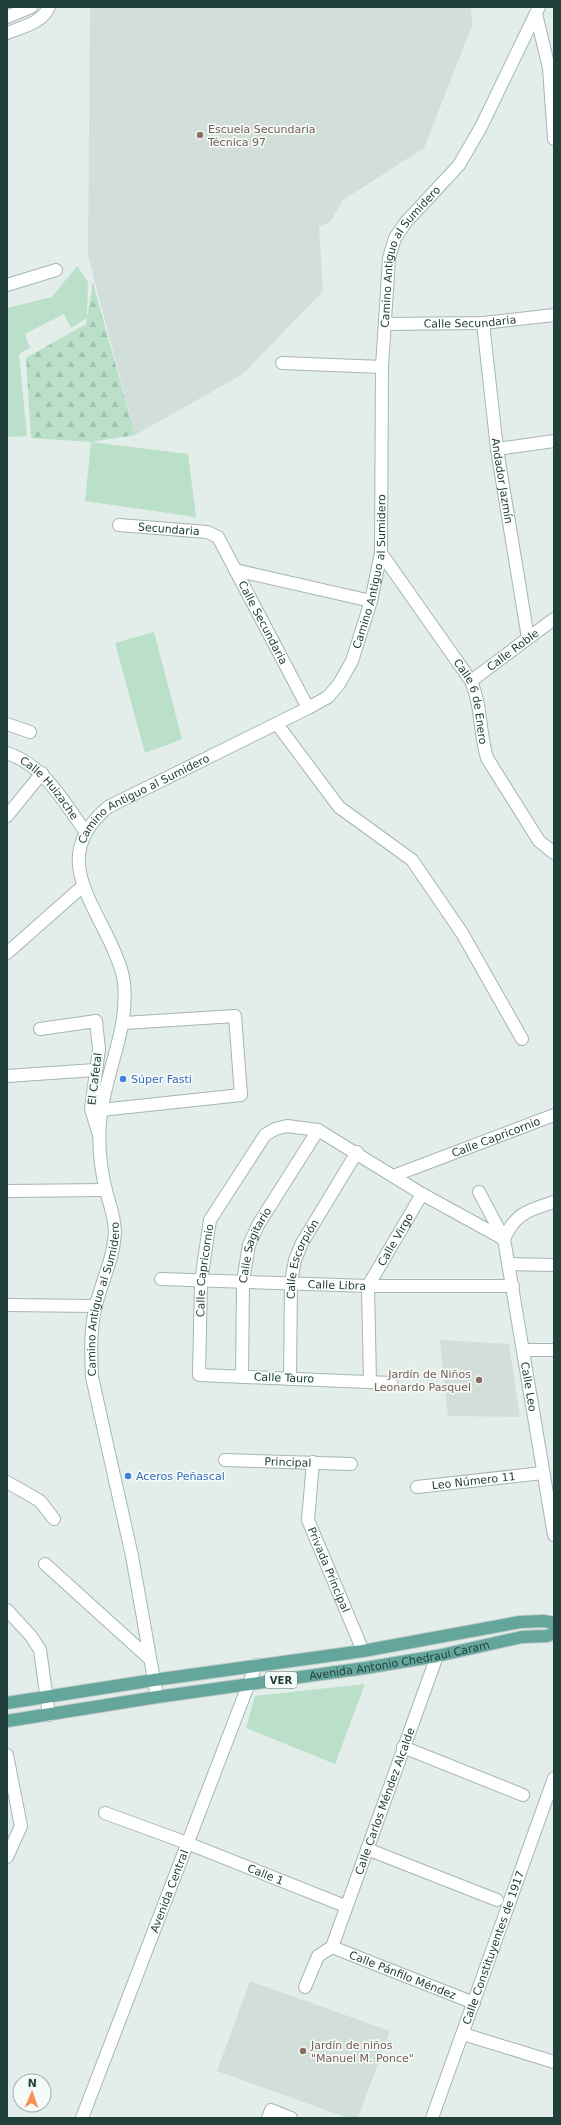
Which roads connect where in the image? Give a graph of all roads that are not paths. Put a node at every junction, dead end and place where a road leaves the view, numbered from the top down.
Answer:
1 (32, 7) edge
2 (49, 7) edge
3 (538, 10) edge
4 (7, 18) edge
5 (7, 33) edge
6 (554, 139) edge
7 (56, 270) dead end
8 (7, 285) edge
9 (554, 316) edge
10 (483, 323) junction
11 (385, 324) junction
12 (282, 363) dead end
13 (382, 367) junction
14 (554, 441) edge
15 (497, 449) junction
16 (119, 525) dead end
17 (218, 537) joint
18 (381, 553) junction
19 (235, 570) junction
20 (371, 601) junction
21 (554, 619) edge
22 (528, 638) junction
23 (471, 681) junction
24 (308, 708) junction
25 (7, 724) edge
26 (277, 724) junction
27 (30, 732) dead end
28 (7, 753) edge
29 (42, 773) junction
30 (7, 816) edge
31 (85, 831) junction
32 (554, 853) edge
33 (83, 886) junction
34 (7, 953) edge
35 (124, 1024) junction
36 (40, 1029) dead end
37 (522, 1039) dead end
38 (96, 1070) junction
39 (7, 1076) edge
40 (101, 1110) junction
41 (554, 1115) edge
42 (318, 1130) junction
43 (99, 1135) junction
44 (357, 1152) junction
45 (393, 1176) junction
46 (106, 1190) junction
47 (7, 1191) edge
48 (479, 1192) dead end
49 (422, 1194) junction
50 (554, 1202) edge
51 (504, 1239) junction
52 (508, 1264) junction
53 (554, 1265) edge
54 (161, 1278) dead end
55 (201, 1281) junction
56 (243, 1281) junction
57 (291, 1282) junction
58 (368, 1286) junction
59 (513, 1286) junction
60 (7, 1305) edge
61 (96, 1306) junction
62 (524, 1350) junction
63 (554, 1350) edge
64 (199, 1375) joint
65 (242, 1377) junction
66 (290, 1378) junction
67 (370, 1382) junction
68 (391, 1383) dead end
69 (225, 1460) dead end
70 (313, 1462) junction
71 (351, 1464) dead end
72 (537, 1474) junction
73 (7, 1482) edge
74 (417, 1487) dead end
75 (54, 1519) dead end
76 (554, 1535) edge
77 (45, 1564) dead end
78 (7, 1610) edge
79 (554, 1623) edge
80 (554, 1633) edge
81 (363, 1651) junction
82 (437, 1656) junction
83 (150, 1659) junction
84 (256, 1665) junction
85 (154, 1680) junction
86 (250, 1684) junction
87 (47, 1697) junction
88 (157, 1697) junction
89 (7, 1703) edge
90 (49, 1715) junction
91 (7, 1721) edge
92 (403, 1747) junction
93 (7, 1755) edge
94 (554, 1778) edge
95 (523, 1795) dead end
96 (550, 1805) edge
97 (105, 1813) dead end
98 (187, 1843) junction
99 (367, 1849) junction
100 (7, 1857) edge
101 (497, 1900) dead end
102 (346, 1906) junction
103 (332, 1947) junction
104 (305, 1987) dead end
105 (474, 2003) junction
106 (463, 2034) junction
107 (554, 2062) edge
108 (269, 2114) edge
109 (82, 2118) edge
110 (291, 2118) edge
111 (432, 2118) edge

1 - 4 street
2 - 5 street
3 - 6 street
3 - 11 street, Camino Antiguo al Sumidero
7 - 8 street
9 - 10 street, Calle Secundaria
10 - 11 street, Calle Secundaria
10 - 15 street, Andador Jazmín
11 - 13 street, Camino Antiguo al Sumidero
12 - 13 street
13 - 18 street, Camino Antiguo al Sumidero
14 - 15 street
15 - 22 street, Andador Jazmín
16 - 17 street, Secundaria
17 - 19 street, Calle Secundaria
18 - 20 street, Camino Antiguo al Sumidero
18 - 23 street, Calle 6 de Enero
19 - 20 street
19 - 24 street, Calle Secundaria
20 - 24 street, Camino Antiguo al Sumidero
21 - 22 street, Calle Roble
22 - 23 street, Calle Roble
23 - 32 street, Calle 6 de Enero
24 - 26 street, Camino Antiguo al Sumidero
25 - 27 street
26 - 31 street, Camino Antiguo al Sumidero
26 - 37 street
28 - 29 street, Calle Huizache
29 - 30 street
29 - 31 street, Calle Huizache
31 - 33 street, Camino Antiguo al Sumidero
33 - 34 street
33 - 35 street, Camino Antiguo al Sumidero
35 - 40 street, Camino Antiguo al Sumidero
35 - 40 street
36 - 38 street, El Cafetal
38 - 39 street
38 - 43 street, El Cafetal
40 - 43 street, Camino Antiguo al Sumidero
41 - 45 street, Calle Capricornio
42 - 44 street, Calle Capricornio
42 - 55 street, Calle Capricornio
42 - 56 street, Calle Sagitario
43 - 46 street, Camino Antiguo al Sumidero
44 - 45 street, Calle Capricornio
44 - 57 street, Calle Escorpión
45 - 49 street, Calle Capricornio
46 - 47 street
46 - 61 street, Camino Antiguo al Sumidero
48 - 51 street, Calle Leo
49 - 51 street, Calle Capricornio
49 - 58 street, Calle Virgo
50 - 51 street
51 - 52 street, Calle Leo
52 - 53 street
52 - 59 street, Calle Leo
54 - 55 street, Calle Libra
55 - 56 street, Calle Libra
55 - 64 street, Calle Capricornio
56 - 57 street, Calle Libra
56 - 65 street, Calle Sagitario
57 - 58 street, Calle Libra
57 - 66 street, Calle Escorpión
58 - 59 street, Calle Libra
58 - 67 street
59 - 62 street, Calle Leo
60 - 61 street
61 - 83 street, Camino Antiguo al Sumidero
62 - 63 street
62 - 72 street, Calle Leo
64 - 65 street, Calle Tauro
65 - 66 street, Calle Tauro
66 - 67 street, Calle Tauro
67 - 68 street, Calle Tauro
69 - 70 street, Principal
70 - 71 street, Principal
70 - 81 street, Privada Principal
72 - 74 street, Leo Número 11
72 - 76 street, Calle Leo
73 - 75 street
77 - 83 street
78 - 87 street
79 - 81 main road, Avenida Antonio Chedraui Caram / VER
80 - 82 main road, Avenida Antonio Chedraui Caram / VER
81 - 84 main road, Avenida Antonio Chedraui Caram / VER
82 - 86 main road, Avenida Antonio Chedraui Caram / VER
82 - 92 street, Calle Carlos Méndez Alcalde
83 - 85 street, Camino Antiguo al Sumidero
84 - 85 main road, Avenida Antonio Chedraui Caram / VER
84 - 86 street, Avenida Central
85 - 87 main road, Avenida Antonio Chedraui Caram / VER
85 - 88 street, Camino Antiguo al Sumidero
86 - 88 main road, Avenida Antonio Chedraui Caram / VER
86 - 98 street, Avenida Central
87 - 89 main road, Avenida Antonio Chedraui Caram / VER
87 - 90 street
88 - 90 main road, Avenida Antonio Chedraui Caram / VER
90 - 91 main road, Avenida Antonio Chedraui Caram / VER
92 - 95 street
92 - 99 street, Calle Carlos Méndez Alcalde
93 - 100 street
94 - 96 street, Calle Constituyentes de 1917
96 - 105 street, Calle Constituyentes de 1917
97 - 98 street, Calle 1
98 - 102 street, Calle 1
98 - 109 street, Avenida Central
99 - 101 street
99 - 102 street, Calle Carlos Méndez Alcalde
102 - 103 street, Calle Carlos Méndez Alcalde
103 - 104 street
103 - 105 street, Calle Pánfilo Méndez
105 - 106 street, Calle Constituyentes de 1917
106 - 107 street
106 - 111 street, Calle Constituyentes de 1917
108 - 110 street

